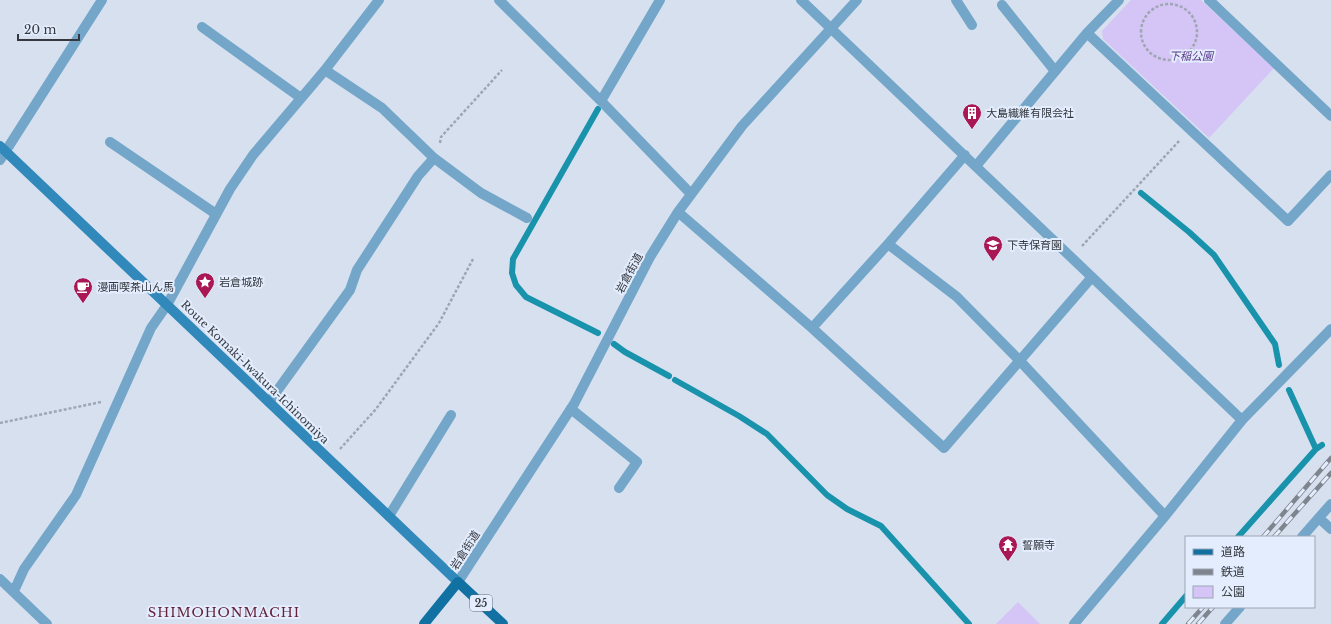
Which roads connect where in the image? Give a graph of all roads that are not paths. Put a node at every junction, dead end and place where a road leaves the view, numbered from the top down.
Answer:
1 (102, 0) edge
2 (378, 0) edge
3 (499, 0) edge
4 (660, 0) edge
5 (801, 0) edge
6 (857, 0) edge
7 (956, 0) edge
8 (1119, 0) edge
9 (1209, 0) edge
10 (1002, 5) dead end
11 (972, 25) dead end
12 (202, 27) dead end
13 (831, 28) junction
14 (1087, 33) junction
15 (325, 70) junction
16 (1055, 71) junction
17 (301, 98) junction
18 (601, 101) junction
19 (1331, 116) edge
20 (110, 142) dead end
21 (2, 152) edge
22 (965, 155) junction
23 (434, 158) junction
24 (976, 166) junction
25 (1331, 175) edge
26 (691, 194) junction
27 (678, 212) junction
28 (216, 214) junction
29 (528, 218) dead end
30 (888, 244) junction
31 (1092, 277) junction
32 (167, 305) junction
33 (812, 328) junction
34 (1331, 329) edge
35 (1020, 361) junction
36 (269, 402) junction
37 (572, 409) junction
38 (451, 415) dead end
39 (1242, 420) junction
40 (619, 488) dead end
41 (1331, 504) edge
42 (389, 516) junction
43 (1165, 516) junction
44 (1319, 518) junction
45 (1331, 529) edge
46 (1303, 536) edge
47 (0, 579) edge
48 (458, 582) junction
49 (14, 591) junction
50 (1239, 608) edge
51 (47, 624) edge
52 (424, 624) edge
53 (503, 624) edge
54 (1074, 624) edge
55 (1225, 624) edge

1 - 21 street
2 - 15 street
3 - 18 street
4 - 18 street
5 - 13 street
6 - 13 street, 岩倉街道
7 - 11 street
8 - 14 street
9 - 19 street
10 - 16 street
12 - 17 street
13 - 22 street
13 - 26 street, 岩倉街道
14 - 16 street
14 - 25 street
15 - 17 street
15 - 23 street
16 - 24 street
17 - 28 street
18 - 26 street
20 - 28 street
21 - 32 main road, Route Komaki-Iwakura-Ichinomiya
22 - 24 street
22 - 30 street
23 - 29 street
23 - 36 street
24 - 31 street
26 - 27 street, 岩倉街道
27 - 33 street
27 - 37 street, 岩倉街道
28 - 32 street
30 - 33 street
30 - 35 street
31 - 35 street
31 - 39 street
32 - 36 main road, Route Komaki-Iwakura-Ichinomiya
32 - 49 street
33 - 35 street
34 - 39 street
35 - 43 street
36 - 42 main road, Route Komaki-Iwakura-Ichinomiya
37 - 40 street
37 - 48 street, 岩倉街道
38 - 42 street
39 - 43 street
41 - 44 street
42 - 48 main road, Route Komaki-Iwakura-Ichinomiya
43 - 54 street
44 - 45 street
44 - 46 street
47 - 49 street
48 - 52 main road
48 - 53 main road, 25
49 - 51 street
50 - 55 street

